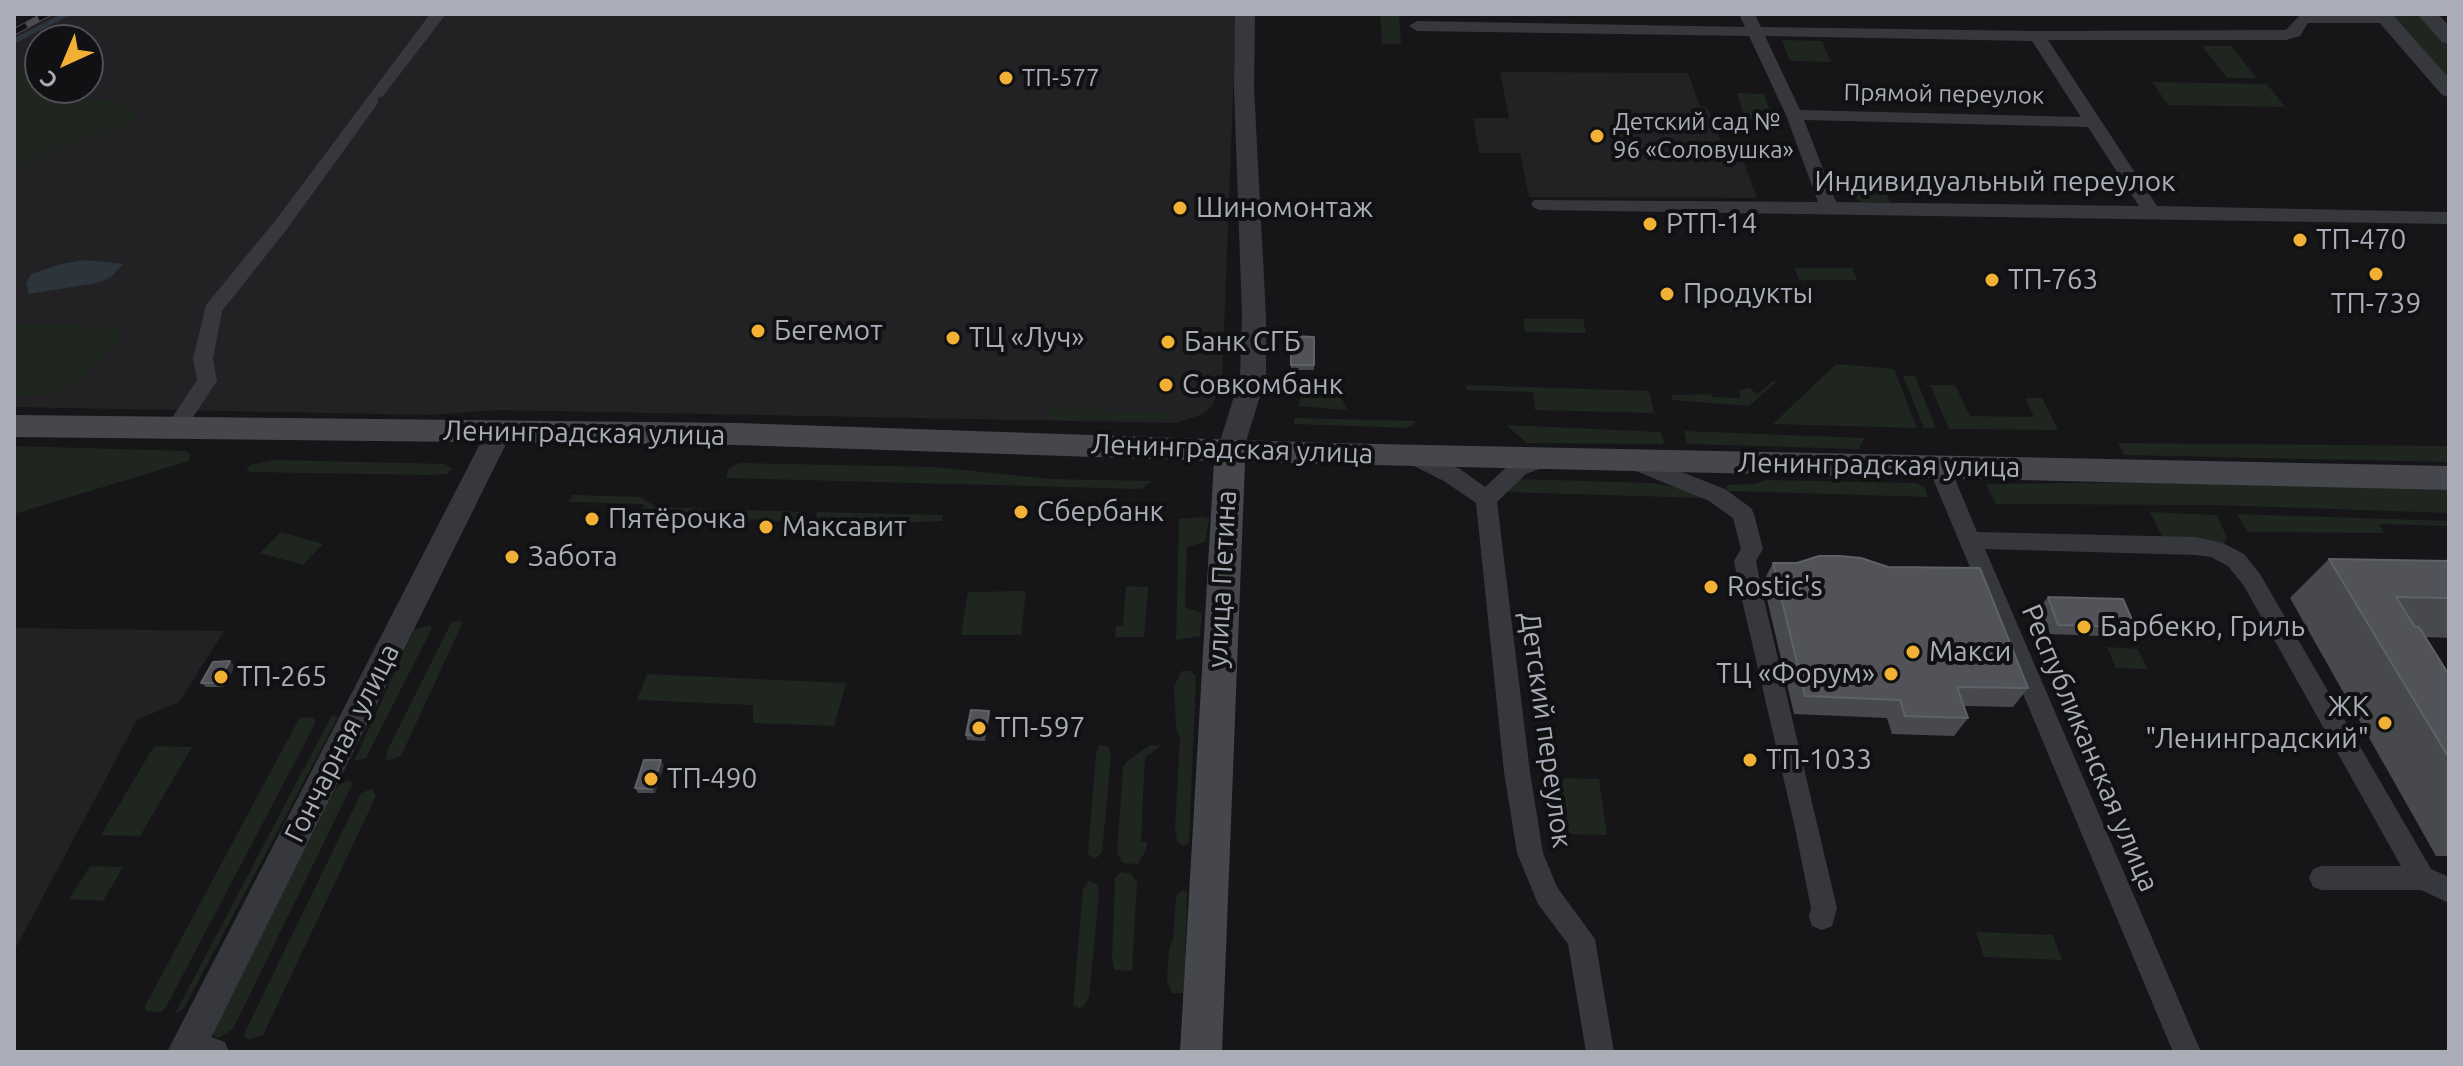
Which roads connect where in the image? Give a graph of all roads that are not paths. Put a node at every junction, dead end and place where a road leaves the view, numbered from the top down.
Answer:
1 (438, 14) edge
2 (1245, 14) edge
3 (1747, 14) edge
4 (2427, 14) edge
5 (2384, 16) edge
6 (1417, 26) dead end
7 (1757, 30) junction
8 (2037, 36) junction
9 (2449, 38) edge
10 (2449, 91) edge
11 (1794, 115) junction
12 (2092, 122) junction
13 (1540, 204) dead end
14 (1830, 210) junction
15 (2151, 211) junction
16 (2449, 218) edge
17 (14, 426) edge
18 (174, 430) junction
19 (498, 434) junction
20 (1230, 451) junction
21 (1411, 455) junction
22 (1546, 458) junction
23 (1630, 460) junction
24 (1939, 467) junction
25 (2449, 478) edge
26 (1486, 499) junction
27 (1969, 540) junction
28 (2322, 878) dead end
29 (2422, 878) junction
30 (2449, 890) edge
31 (1822, 917) dead end
32 (196, 1049) edge
33 (1201, 1052) edge
34 (1600, 1052) edge
35 (2187, 1052) edge

1 - 18 street
2 - 20 street, улица Петина
3 - 7 street
4 - 9 street
5 - 8 street
5 - 10 street
6 - 7 street
7 - 8 street
7 - 11 street
8 - 12 street
11 - 12 street, Прямой переулок
11 - 14 street
12 - 15 street
13 - 14 street, Индивидуальный переулок
14 - 15 street, Индивидуальный переулок
15 - 16 street, Индивидуальный переулок
17 - 18 main road, Ленинградская улица
18 - 19 main road, Ленинградская улица
19 - 20 main road, Ленинградская улица
19 - 32 street, Гончарная улица
20 - 21 main road, Ленинградская улица
20 - 33 main road, улица Петина
21 - 22 main road, Ленинградская улица
21 - 26 street
22 - 23 main road, Ленинградская улица
22 - 26 street
23 - 24 main road, Ленинградская улица
23 - 31 street
24 - 25 main road, Ленинградская улица
24 - 27 street, Республиканская улица
26 - 34 street, Детский переулок
27 - 29 street
27 - 35 street, Республиканская улица
28 - 29 street
29 - 30 street

